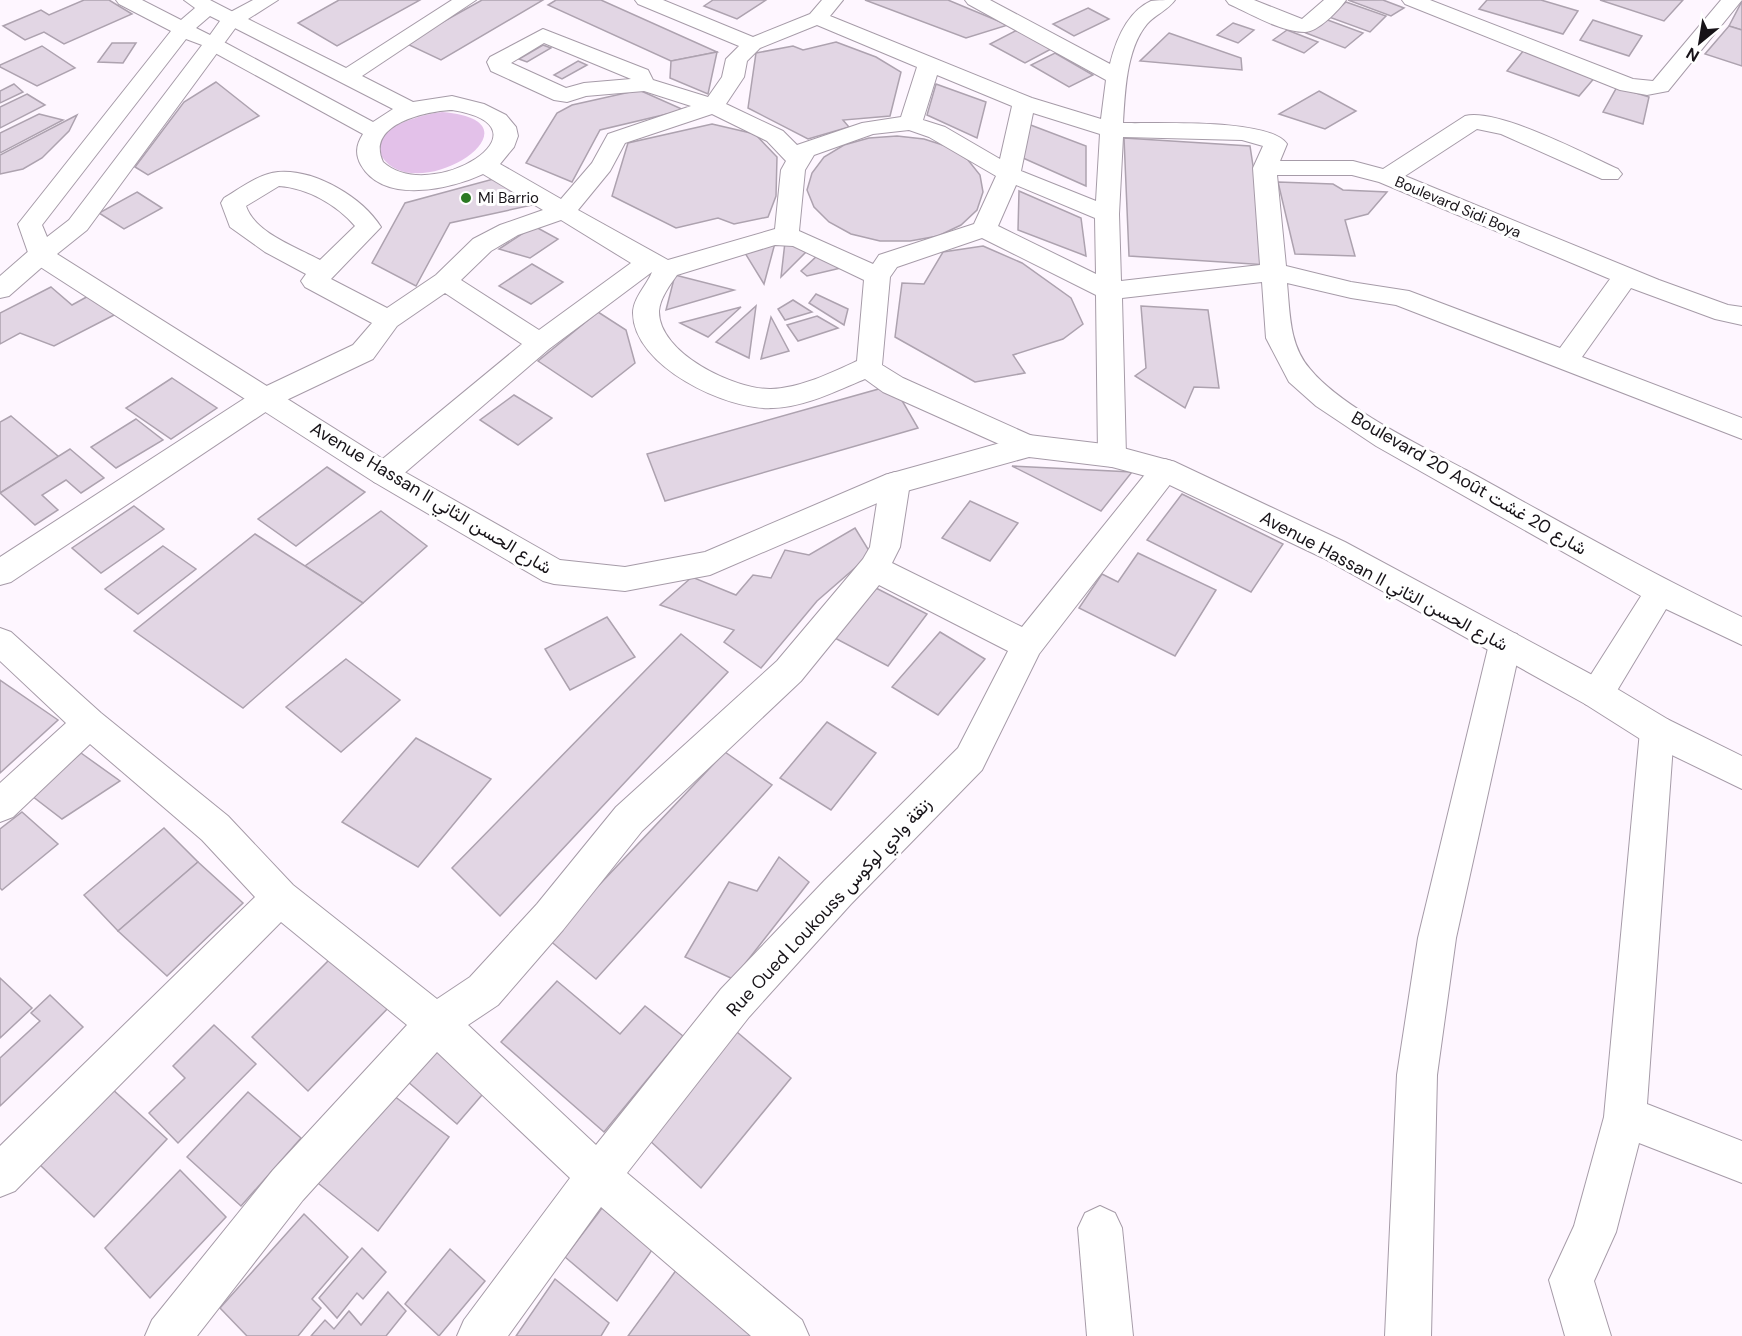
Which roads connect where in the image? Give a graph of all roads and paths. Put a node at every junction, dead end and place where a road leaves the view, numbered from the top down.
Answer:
1 (126, 0) edge
2 (268, 0) edge
3 (466, 0) edge
4 (645, 0) edge
5 (975, 0) edge
6 (1165, 0) edge
7 (1236, 0) edge
8 (1336, 0) edge
9 (1412, 0) edge
10 (1732, 0) edge
11 (201, 4) edge
12 (824, 6) edge
13 (232, 19) junction
14 (183, 29) junction
15 (213, 44) junction
16 (753, 44) junction
17 (929, 64) junction
18 (346, 77) junction
19 (1117, 77) junction
20 (645, 84) junction
21 (1024, 103) junction
22 (713, 106) junction
23 (411, 109) junction
24 (911, 123) junction
25 (1112, 130) junction
26 (375, 132) junction
27 (798, 160) junction
28 (485, 165) junction
29 (1265, 168) junction
30 (1009, 174) junction
31 (1610, 174) dead end
32 (1387, 177) junction
33 (564, 211) junction
34 (1107, 214) junction
35 (984, 229) junction
36 (786, 237) junction
37 (40, 255) junction
38 (658, 266) junction
39 (323, 272) junction
40 (1275, 272) junction
41 (877, 276) junction
42 (1626, 276) junction
43 (445, 281) junction
44 (0, 290) edge
45 (1109, 291) junction
46 (1742, 316) edge
47 (388, 320) junction
48 (540, 343) junction
49 (1564, 362) junction
50 (867, 368) junction
51 (266, 398) junction
52 (1742, 429) edge
53 (1029, 446) junction
54 (1112, 456) junction
55 (1165, 471) junction
56 (384, 474) junction
57 (895, 483) junction
58 (874, 568) junction
59 (0, 573) edge
60 (1660, 592) junction
61 (1742, 632) edge
62 (0, 641) edge
63 (1505, 644) junction
64 (1028, 645) junction
65 (1597, 694) junction
66 (89, 723) junction
67 (1657, 731) junction
68 (1742, 774) edge
69 (0, 806) edge
70 (280, 898) junction
71 (436, 1023) junction
72 (1625, 1117) junction
73 (1742, 1162) edge
74 (0, 1176) edge
75 (597, 1176) junction
76 (1100, 1228) dead end
77 (168, 1336) edge
78 (480, 1336) edge
79 (786, 1336) edge
80 (1110, 1336) edge
81 (1408, 1336) edge
82 (1588, 1336) edge

1 - 14 street
2 - 13 street
3 - 18 street
4 - 16 street
5 - 19 street
6 - 19 street
7 - 8 street
9 - 10 street
11 - 13 street
11 - 14 street
12 - 16 street
12 - 17 street
13 - 15 street
13 - 18 street
14 - 15 street
14 - 37 street
15 - 26 street
15 - 37 street
16 - 22 street
17 - 21 street
17 - 24 street
18 - 23 street
19 - 25 street
20 - 20 street
20 - 22 street
21 - 25 street
21 - 30 street
22 - 27 street
22 - 33 street
23 - 26 street
23 - 28 street
24 - 27 street
24 - 30 street
25 - 29 street
25 - 34 street
26 - 28 street
27 - 36 street
28 - 33 street
29 - 32 street, Boulevard Sidi Boya
29 - 40 street
30 - 34 street
30 - 35 street
31 - 32 street
32 - 42 street, Boulevard Sidi Boya
33 - 38 street
33 - 43 street
34 - 45 street
35 - 41 street
35 - 45 street
36 - 38 street
36 - 41 street
37 - 44 street
37 - 51 street, Avenue Hassan II شارع الحسن الثاني
38 - 48 street
38 - 50 street
39 - 39 street
39 - 47 street
40 - 45 street
40 - 49 street
40 - 60 street, Boulevard 20 Août شارع 20 غشت
41 - 50 street
42 - 46 street, Boulevard Sidi Boya
42 - 49 street
43 - 47 street
43 - 48 street
45 - 54 street
47 - 51 street
48 - 56 street
49 - 52 street
50 - 53 street
51 - 56 street, Avenue Hassan II شارع الحسن الثاني
51 - 59 street
53 - 54 street, Avenue Hassan II شارع الحسن الثاني
53 - 57 street, Avenue Hassan II شارع الحسن الثاني
54 - 55 street, Avenue Hassan II شارع الحسن الثاني
55 - 63 street, Avenue Hassan II شارع الحسن الثاني
55 - 64 street, Rue Oued Loukouss زنقة وادي لوكوس
56 - 57 street, Avenue Hassan II شارع الحسن الثاني
57 - 58 street
58 - 64 street
58 - 71 street
60 - 61 street, Boulevard 20 Août شارع 20 غشت
60 - 65 street
62 - 66 street
63 - 65 street, Avenue Hassan II شارع الحسن الثاني
63 - 81 street
64 - 75 street, Rue Oued Loukouss زنقة وادي لوكوس
65 - 67 street, Avenue Hassan II شارع الحسن الثاني
66 - 69 street
66 - 70 street
67 - 68 street, Avenue Hassan II شارع الحسن الثاني
67 - 72 street
70 - 71 street
70 - 74 street
71 - 75 street
71 - 77 street
72 - 73 street
72 - 82 street
75 - 78 street, Rue Oued Loukouss زنقة وادي لوكوس
75 - 79 street
76 - 80 street

